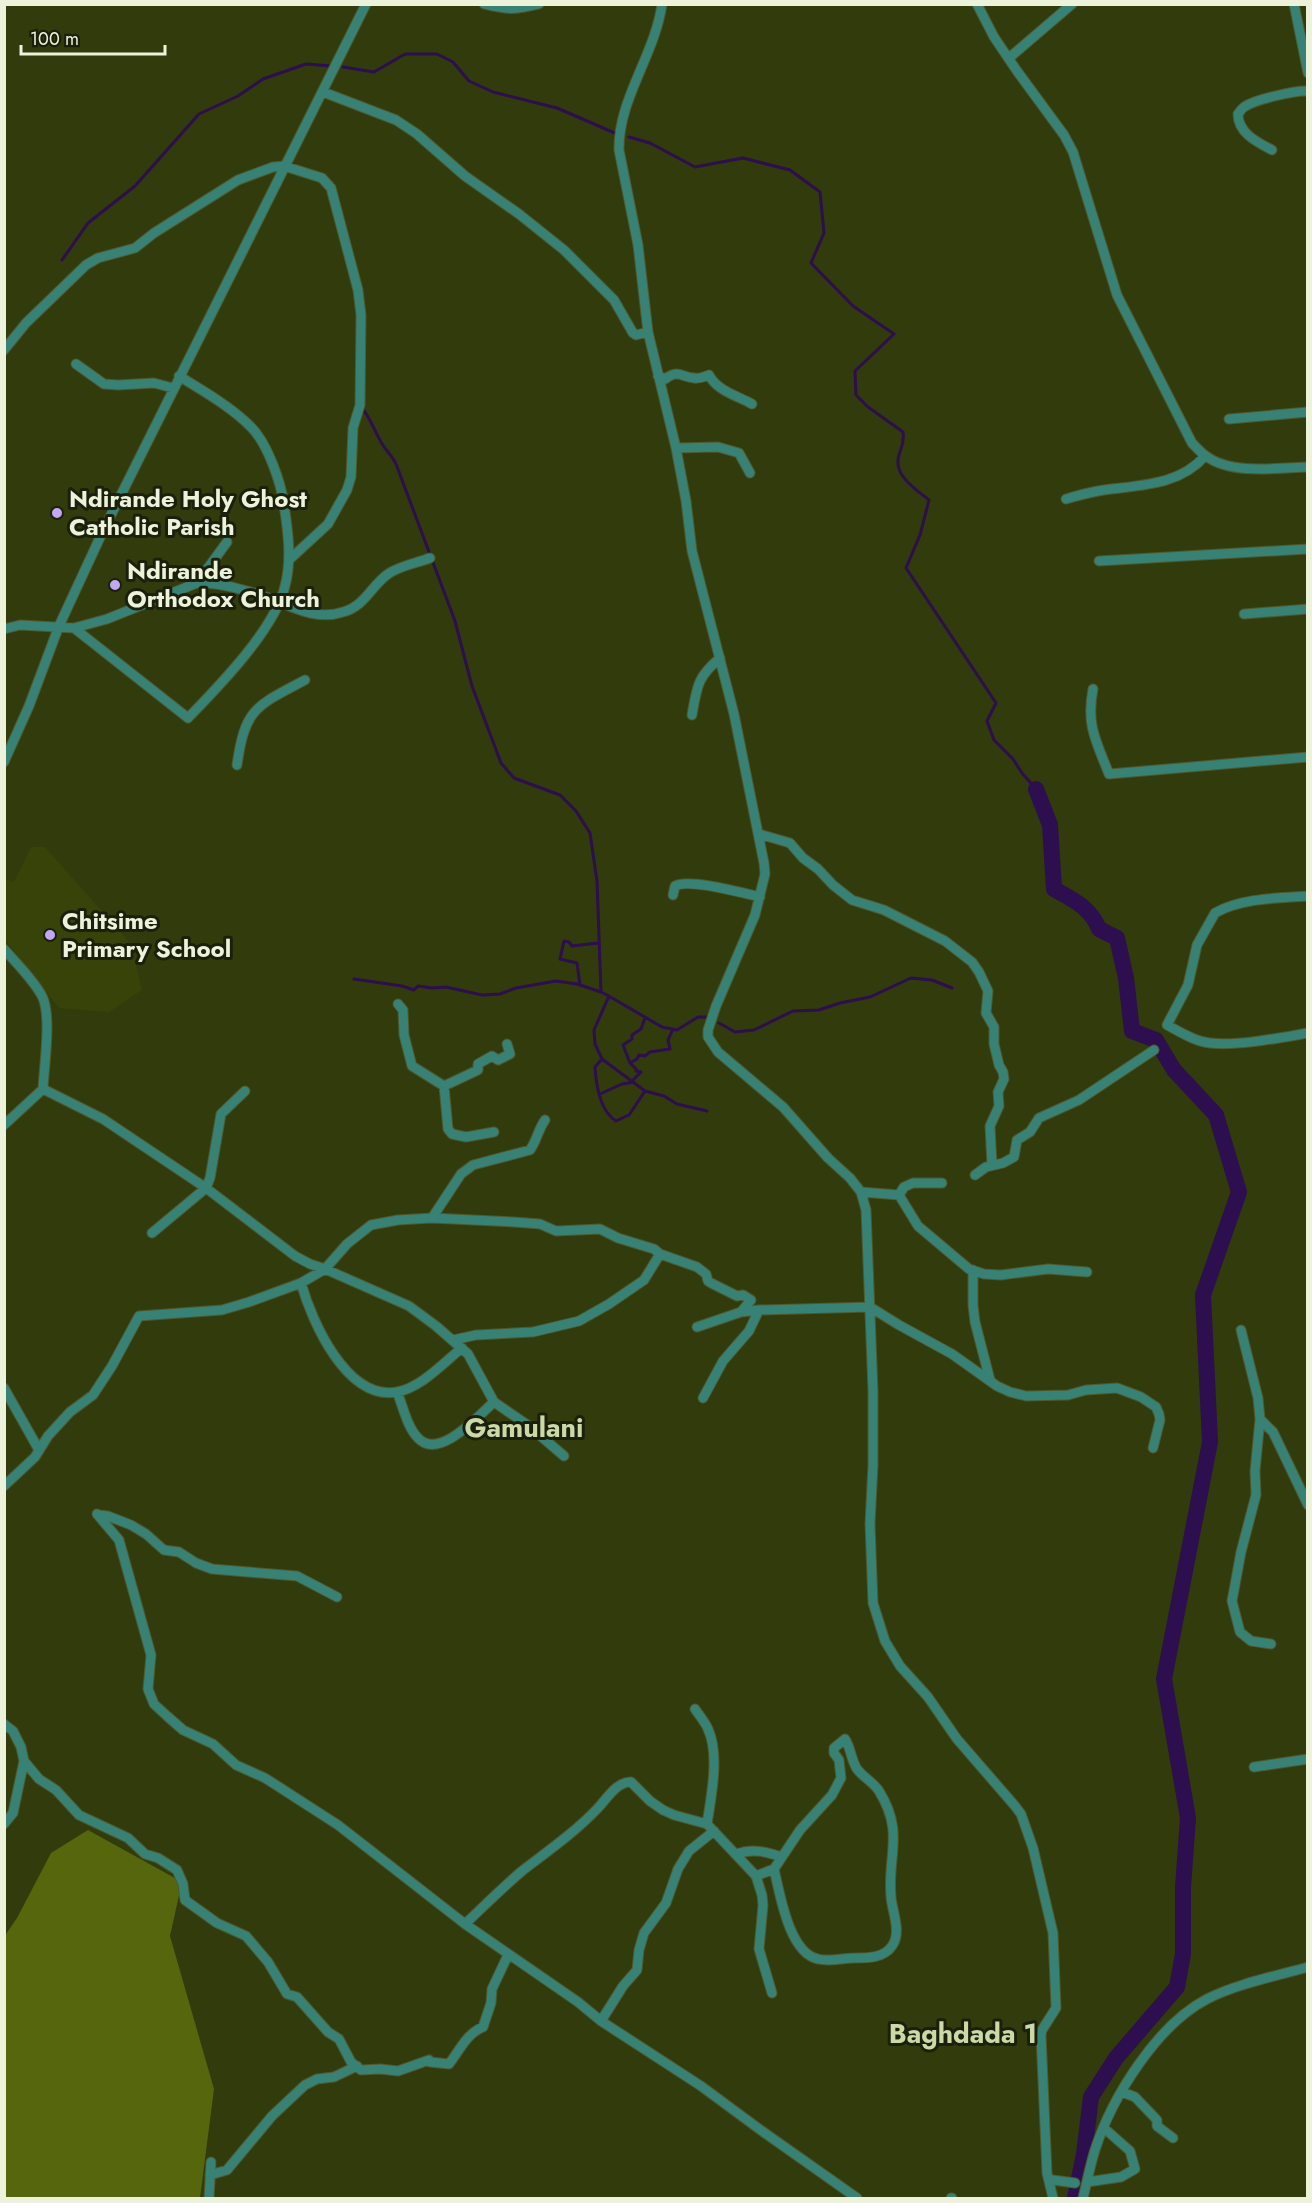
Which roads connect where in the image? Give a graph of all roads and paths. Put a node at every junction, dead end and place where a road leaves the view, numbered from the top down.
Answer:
1 (366, 4) edge
2 (484, 4) edge
3 (539, 4) edge
4 (662, 4) edge
5 (977, 4) edge
6 (1072, 4) edge
7 (1294, 4) edge
8 (1009, 58) junction
9 (1308, 73) edge
10 (1308, 91) edge
11 (323, 92) junction
12 (1272, 150) dead end
13 (284, 166) junction
14 (648, 332) junction
15 (4, 350) edge
16 (76, 364) dead end
17 (179, 376) junction
18 (658, 376) junction
19 (173, 388) junction
20 (752, 404) dead end
21 (1308, 412) edge
22 (1229, 419) dead end
23 (676, 448) junction
24 (1205, 456) junction
25 (1308, 467) edge
26 (750, 473) dead end
27 (1066, 499) dead end
28 (227, 542) dead end
29 (1308, 549) edge
30 (430, 558) dead end
31 (289, 560) junction
32 (1099, 561) dead end
33 (197, 583) junction
34 (280, 604) junction
35 (1308, 609) edge
36 (1244, 614) dead end
37 (59, 626) junction
38 (74, 628) junction
39 (4, 629) edge
40 (720, 658) junction
41 (304, 680) dead end
42 (1093, 689) dead end
43 (692, 715) dead end
44 (1308, 757) edge
45 (4, 762) edge
46 (237, 765) dead end
47 (759, 834) junction
48 (673, 895) dead end
49 (1308, 896) edge
50 (760, 897) junction
51 (4, 949) edge
52 (398, 1004) dead end
53 (1308, 1033) edge
54 (507, 1044) dead end
55 (1154, 1050) dead end
56 (444, 1086) junction
57 (43, 1089) junction
58 (245, 1091) dead end
59 (545, 1120) dead end
60 (4, 1125) edge
61 (494, 1132) dead end
62 (992, 1165) junction
63 (975, 1174) dead end
64 (942, 1183) dead end
65 (206, 1188) junction
66 (861, 1192) junction
67 (899, 1195) junction
68 (432, 1218) junction
69 (152, 1233) dead end
70 (660, 1254) junction
71 (325, 1269) junction
72 (973, 1270) junction
73 (1087, 1272) dead end
74 (301, 1283) junction
75 (870, 1307) junction
76 (759, 1310) junction
77 (741, 1312) junction
78 (698, 1327) dead end
79 (1241, 1330) dead end
80 (453, 1340) junction
81 (462, 1348) junction
82 (990, 1380) junction
83 (4, 1388) edge
84 (397, 1392) junction
85 (703, 1398) dead end
86 (494, 1402) junction
87 (1260, 1419) junction
88 (1153, 1448) dead end
89 (39, 1450) junction
90 (564, 1456) dead end
91 (4, 1486) edge
92 (1308, 1505) edge
93 (337, 1597) dead end
94 (1271, 1644) dead end
95 (695, 1709) dead end
96 (4, 1724) edge
97 (1308, 1759) edge
98 (24, 1761) junction
99 (1254, 1767) dead end
100 (4, 1824) edge
101 (710, 1828) junction
102 (737, 1854) junction
103 (782, 1857) junction
104 (774, 1869) junction
105 (756, 1876) junction
106 (465, 1924) junction
107 (508, 1955) junction
108 (1308, 1967) edge
109 (772, 1993) dead end
110 (601, 2021) junction
111 (357, 2066) junction
112 (1122, 2092) junction
113 (1104, 2128) junction
114 (1173, 2138) dead end
115 (211, 2162) dead end
116 (210, 2175) junction
117 (1049, 2181) junction
118 (1087, 2182) junction
119 (1075, 2183) dead end
120 (209, 2199) edge
121 (857, 2199) edge
122 (1053, 2199) edge
123 (1083, 2199) edge

1 - 11 street
2 - 3 street
4 - 14 street
5 - 8 street
6 - 8 street
7 - 9 street
8 - 24 street
10 - 12 street
11 - 13 street
11 - 14 street
13 - 15 street
13 - 17 street
13 - 31 street
14 - 18 street
16 - 19 street
17 - 19 street
17 - 31 street
18 - 20 street
18 - 23 street
19 - 37 street
21 - 22 street
23 - 26 street
23 - 40 street
24 - 25 street
24 - 27 street
28 - 33 street
29 - 32 street
30 - 34 street
31 - 34 street
33 - 34 street
33 - 38 street
34 - 38 street
35 - 36 street
37 - 38 street
37 - 39 street
37 - 45 street
40 - 43 street
40 - 47 street
41 - 46 street
42 - 44 street
47 - 50 street
47 - 62 street
48 - 50 street
49 - 53 street
50 - 66 street
51 - 57 street
52 - 56 street
54 - 56 street
55 - 62 street
56 - 61 street
57 - 60 street
57 - 65 street
58 - 65 street
59 - 68 street
62 - 63 street
64 - 67 street
65 - 69 street
65 - 71 street
66 - 67 street
66 - 75 street
67 - 72 street
68 - 70 street
68 - 71 street
70 - 77 street
70 - 80 street
71 - 74 street
71 - 80 street
72 - 73 street
72 - 82 street
74 - 84 street
74 - 89 street
75 - 76 street
75 - 82 street
75 - 117 street
76 - 77 street
76 - 85 street
77 - 78 street
79 - 87 street
80 - 81 street
81 - 84 street
81 - 86 street
82 - 88 street
83 - 89 street
84 - 86 street
86 - 90 street
87 - 92 street
87 - 94 street
89 - 91 street
93 - 106 street
95 - 101 street
96 - 98 street
97 - 99 street
98 - 100 street
98 - 111 street
101 - 102 street
101 - 106 street
101 - 110 street
102 - 103 street
102 - 105 street
103 - 104 street
103 - 104 street
104 - 105 street
105 - 109 street
106 - 107 street
107 - 110 street
107 - 111 street
108 - 112 street
110 - 121 street
111 - 116 street
112 - 113 street
112 - 114 street
113 - 118 street
113 - 118 street
115 - 116 street
116 - 120 street
117 - 119 street
117 - 122 street
118 - 123 street

